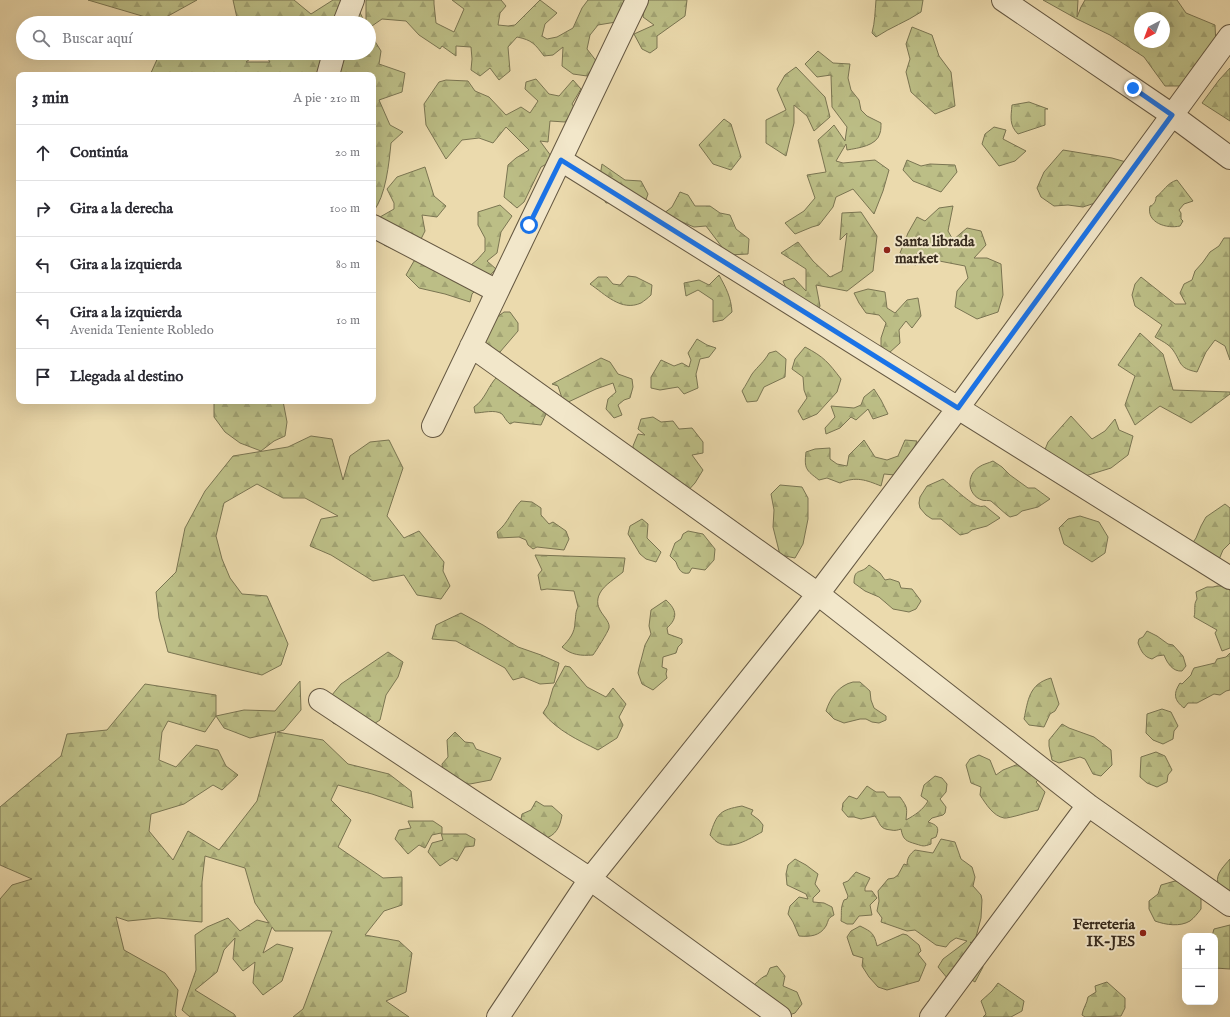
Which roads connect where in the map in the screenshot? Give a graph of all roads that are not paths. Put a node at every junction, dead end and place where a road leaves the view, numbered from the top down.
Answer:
1 (353, 0) edge
2 (637, 0) edge
3 (1003, 0) edge
4 (347, 16) edge
5 (1230, 36) edge
6 (332, 60) edge
7 (329, 72) edge
8 (1172, 115) junction
9 (1230, 158) edge
10 (561, 160) junction
11 (376, 228) edge
12 (497, 291) junction
13 (471, 346) junction
14 (958, 408) junction
15 (433, 426) dead end
16 (1230, 578) edge
17 (818, 594) junction
18 (320, 700) dead end
19 (1088, 805) junction
20 (590, 879) junction
21 (1230, 905) edge
22 (498, 1017) edge
23 (780, 1017) edge
24 (931, 1017) edge

1 - 4 street
2 - 10 street
3 - 8 street
5 - 8 street
6 - 7 street
8 - 9 street
8 - 14 street
10 - 12 street
10 - 14 street
11 - 12 street
12 - 13 street
13 - 15 street
13 - 17 street
14 - 16 street
14 - 17 street
17 - 19 street
17 - 20 street
18 - 20 street
19 - 21 street
19 - 24 street
20 - 22 street
20 - 23 street

